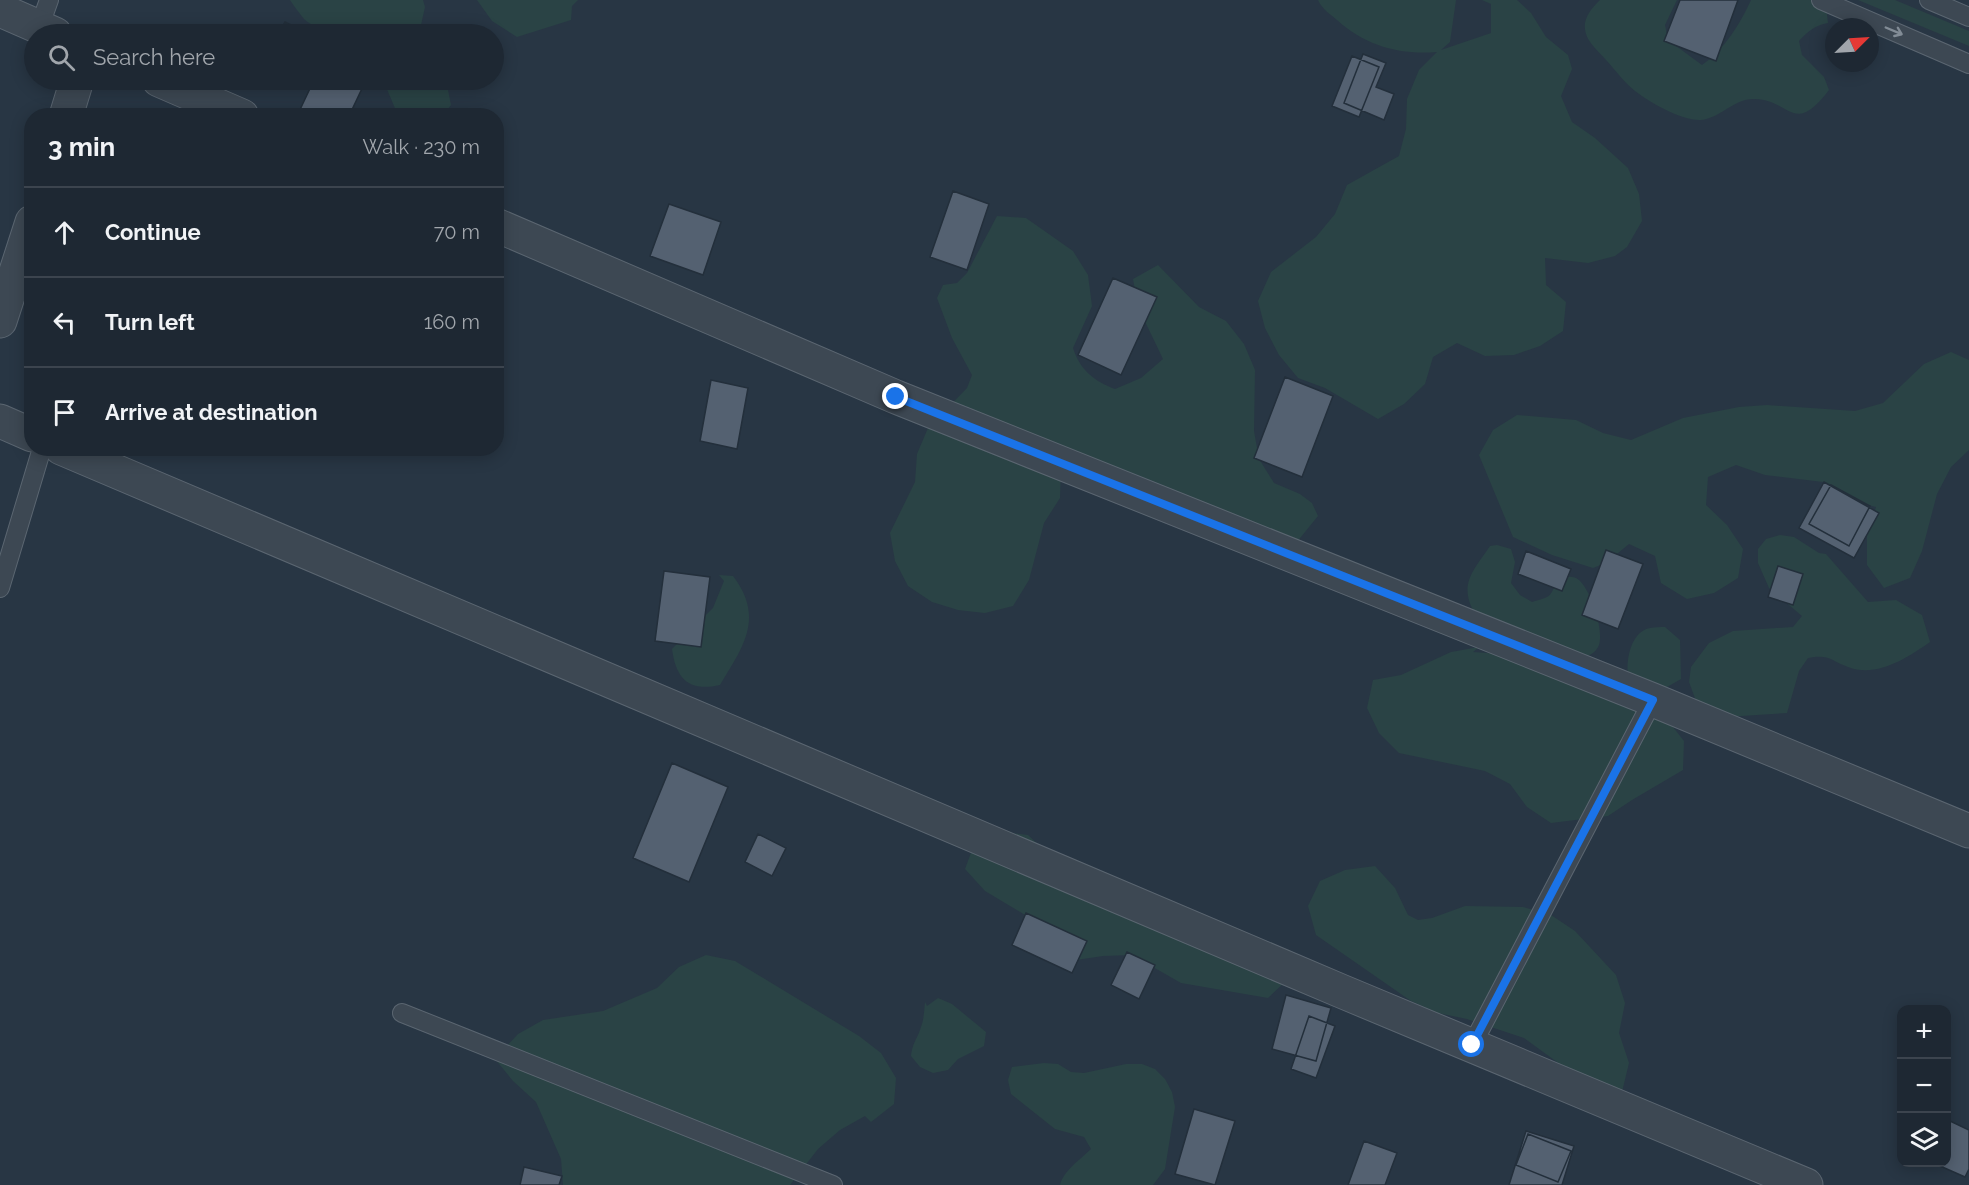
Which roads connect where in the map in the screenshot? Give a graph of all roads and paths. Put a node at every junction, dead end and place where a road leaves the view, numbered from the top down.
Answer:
1 (1821, 0) edge
2 (1929, 0) edge
3 (0, 10) edge
4 (1969, 17) edge
5 (48, 21) edge
6 (1969, 64) edge
7 (74, 90) edge
8 (182, 90) edge
9 (68, 108) edge
10 (224, 108) edge
11 (504, 228) edge
12 (24, 247) edge
13 (0, 321) edge
14 (0, 421) edge
15 (24, 432) edge
16 (40, 456) edge
17 (81, 456) edge
18 (0, 588) edge
19 (1653, 700) junction
20 (1969, 831) edge
21 (402, 1013) dead end
22 (1472, 1045) junction
23 (833, 1185) edge
24 (1806, 1185) edge

1 -> 6 lane
2 - 4 lane
3 - 5 street
7 - 9 street
8 - 10 street
11 - 19 street
12 - 13 street
14 - 15 street
16 - 18 lane
17 - 22 street
19 - 20 street
19 - 22 lane
21 - 23 lane
22 - 24 street

